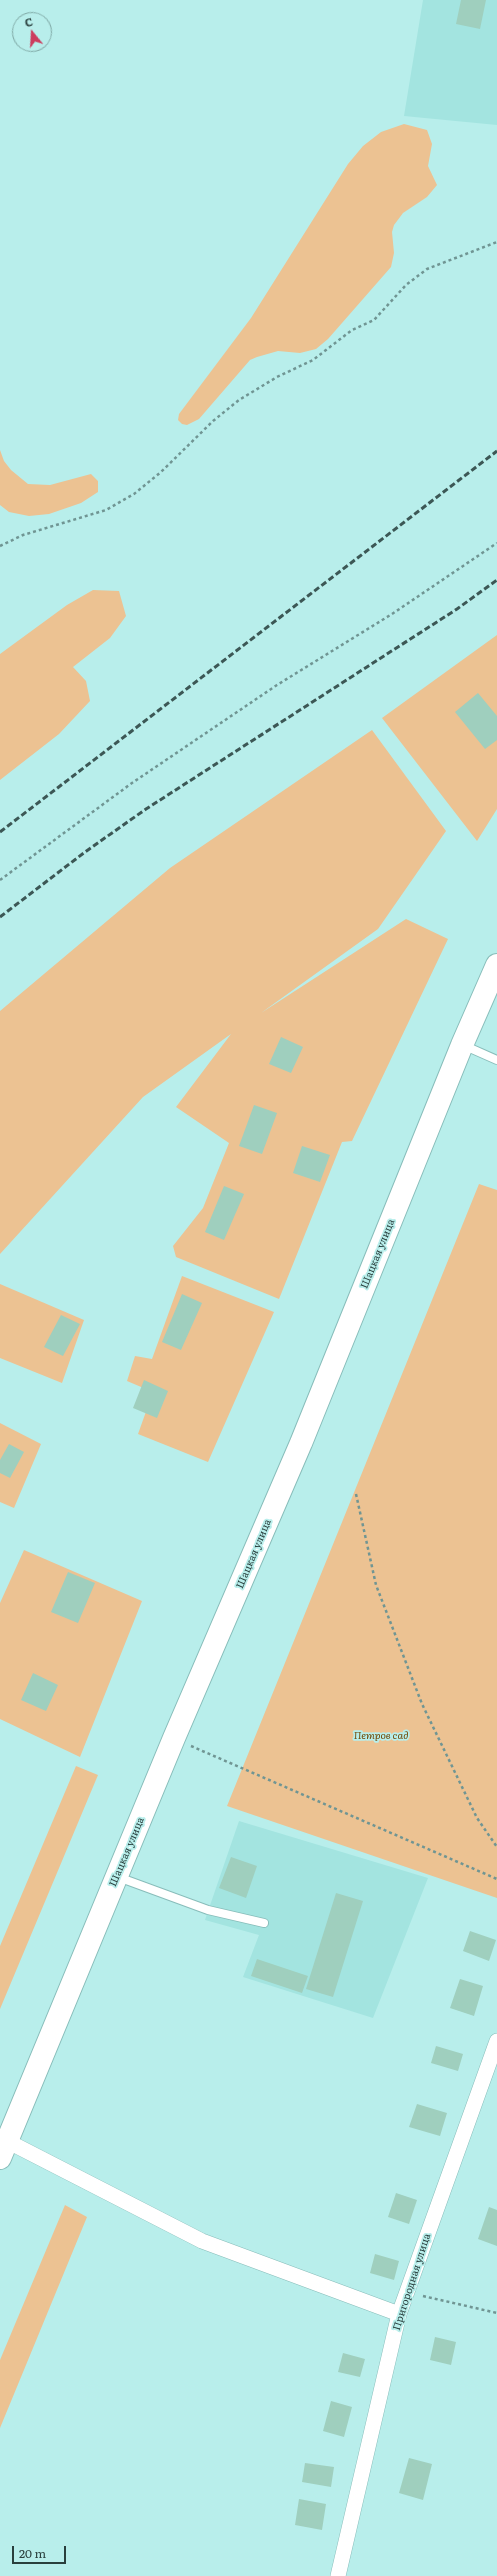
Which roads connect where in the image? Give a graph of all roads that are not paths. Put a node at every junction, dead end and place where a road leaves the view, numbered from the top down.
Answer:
1 (497, 965) edge
2 (462, 1045) junction
3 (497, 1060) edge
4 (117, 1877) junction
5 (264, 1923) dead end
6 (497, 2041) edge
7 (4, 2150) edge
8 (399, 2314) junction
9 (338, 2576) edge

1 - 2 main road, Шацкая улица
2 - 3 lane
2 - 4 main road, Шацкая улица
4 - 5 lane
4 - 7 main road, Шацкая улица
6 - 8 street, Пригородная улица
7 - 8 street
8 - 9 street, Пригородная улица

